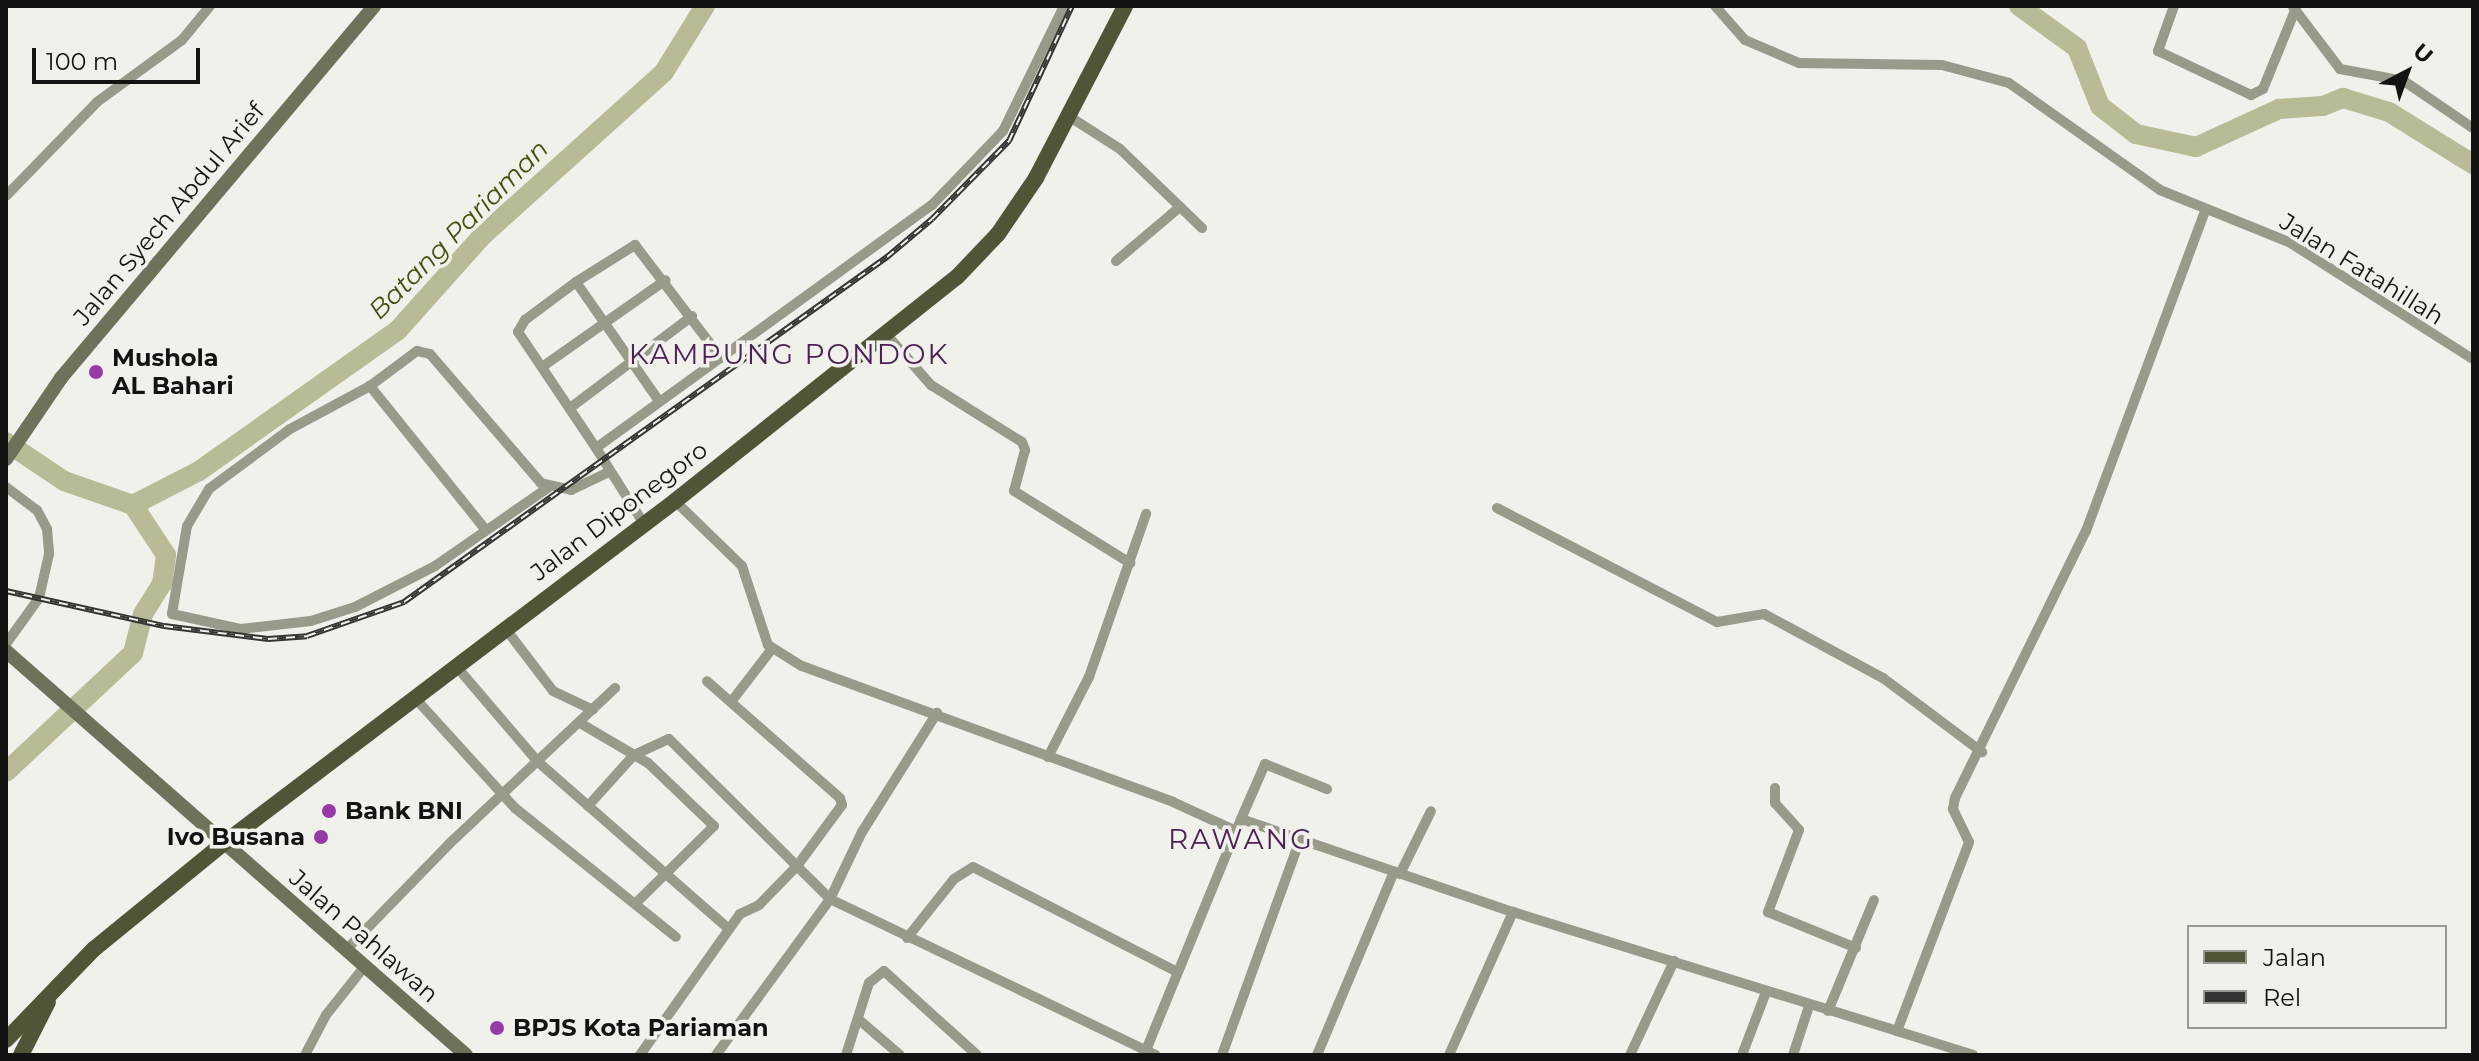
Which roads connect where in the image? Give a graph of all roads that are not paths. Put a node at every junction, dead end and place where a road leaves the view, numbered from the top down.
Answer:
1 (210, 6) edge
2 (374, 6) edge
3 (1064, 6) edge
4 (1125, 6) edge
5 (1715, 6) edge
6 (2174, 6) edge
7 (2293, 7) edge
8 (1070, 117) junction
9 (2473, 128) edge
10 (6, 196) edge
11 (1180, 207) junction
12 (2205, 211) junction
13 (1202, 228) dead end
14 (1116, 261) dead end
15 (666, 280) junction
16 (576, 282) junction
17 (692, 316) junction
18 (603, 323) junction
19 (887, 335) junction
20 (721, 358) junction
21 (2473, 359) edge
22 (631, 361) junction
23 (542, 367) junction
24 (370, 386) junction
25 (659, 401) junction
26 (570, 408) junction
27 (596, 448) junction
28 (6, 459) edge
29 (609, 472) junction
30 (6, 487) edge
31 (549, 487) junction
32 (675, 501) junction
33 (1497, 508) dead end
34 (1146, 514) dead end
35 (644, 524) junction
36 (485, 529) junction
37 (1130, 563) junction
38 (505, 628) junction
39 (6, 644) edge
40 (771, 650) junction
41 (6, 651) edge
42 (456, 666) junction
43 (707, 681) dead end
44 (615, 688) dead end
45 (414, 697) junction
46 (731, 702) junction
47 (593, 710) junction
48 (937, 713) junction
49 (580, 723) junction
50 (1982, 752) junction
51 (634, 755) junction
52 (1048, 757) junction
53 (537, 761) junction
54 (1775, 788) dead end
55 (1327, 789) dead end
56 (503, 797) junction
57 (588, 806) junction
58 (1431, 811) dead end
59 (1241, 819) junction
60 (1236, 831) junction
61 (1300, 840) junction
62 (224, 843) junction
63 (797, 866) junction
64 (668, 873) junction
65 (1397, 873) junction
66 (830, 899) junction
67 (1874, 900) dead end
68 (636, 903) junction
69 (1513, 912) junction
70 (729, 929) junction
71 (676, 937) dead end
72 (907, 938) junction
73 (1856, 948) junction
74 (346, 950) junction
75 (1674, 961) junction
76 (365, 966) junction
77 (1177, 972) junction
78 (59, 983) junction
79 (1766, 992) junction
80 (1809, 1006) junction
81 (1828, 1011) junction
82 (858, 1019) junction
83 (1897, 1031) junction
84 (6, 1040) edge
85 (1148, 1054) edge
86 (21, 1055) edge
87 (305, 1055) edge
88 (466, 1055) edge
89 (640, 1055) edge
90 (716, 1055) edge
91 (846, 1055) edge
92 (900, 1055) edge
93 (977, 1055) edge
94 (1222, 1055) edge
95 (1317, 1055) edge
96 (1449, 1055) edge
97 (1630, 1055) edge
98 (1742, 1055) edge
99 (1793, 1055) edge
100 (1973, 1055) edge

1 - 10 street
2 - 28 street, Jalan Syech Abdul Arief
3 - 20 street
4 - 8 main road, Jalan Diponegoro
5 - 12 street, Jalan Fatahillah
6 - 7 street
7 - 9 street
8 - 11 street
8 - 19 main road, Jalan Diponegoro
11 - 13 street
11 - 14 street
12 - 21 street, Jalan Fatahillah
12 - 50 street
15 - 16 street
15 - 17 street
15 - 18 street
16 - 18 street
16 - 23 street
17 - 20 street
17 - 22 street
18 - 22 street
18 - 23 street
19 - 32 main road, Jalan Diponegoro
19 - 37 street
20 - 25 street
22 - 25 street
22 - 26 street
23 - 26 street
24 - 31 street
24 - 36 street
24 - 36 street
25 - 27 street
26 - 27 street
27 - 29 street
29 - 31 street
29 - 35 street
30 - 39 street
31 - 36 street
32 - 35 main road, Jalan Diponegoro
32 - 40 street
33 - 50 street
34 - 37 street
35 - 38 main road, Jalan Diponegoro
37 - 52 street
38 - 42 main road, Jalan Diponegoro
38 - 47 street
40 - 46 street
40 - 48 street
41 - 62 street, Jalan Pahlawan
42 - 45 main road, Jalan Diponegoro
42 - 53 street
43 - 46 street
44 - 47 street
45 - 56 street
45 - 62 main road, Jalan Diponegoro
46 - 63 street
47 - 49 street
48 - 52 street
48 - 66 street
49 - 51 street
49 - 53 street
50 - 83 street
51 - 57 street
51 - 63 street
51 - 64 street
52 - 60 street
53 - 56 street
53 - 57 street
54 - 73 street
55 - 59 street
56 - 68 street
56 - 74 street
57 - 64 street
58 - 65 street
59 - 60 street
59 - 61 street
60 - 77 street
61 - 65 street
61 - 94 street
62 - 74 street, Jalan Pahlawan
62 - 78 main road, Jalan Diponegoro
63 - 66 street
63 - 70 street
64 - 68 street
64 - 70 street
65 - 69 street
65 - 95 street
66 - 72 street
66 - 90 street
67 - 73 street
68 - 71 street
69 - 75 street
69 - 96 street
70 - 89 street
72 - 77 street
72 - 85 street
73 - 81 street
74 - 76 street, Jalan Pahlawan
75 - 79 street
75 - 97 street
76 - 87 street
76 - 88 street, Jalan Pahlawan
77 - 85 street
78 - 84 main road, Jalan Diponegoro
78 - 86 main road, Jalan Diponegoro
79 - 80 street
79 - 98 street
80 - 81 street
80 - 99 street
81 - 83 street
82 - 91 street
82 - 92 street
82 - 93 street
83 - 100 street

